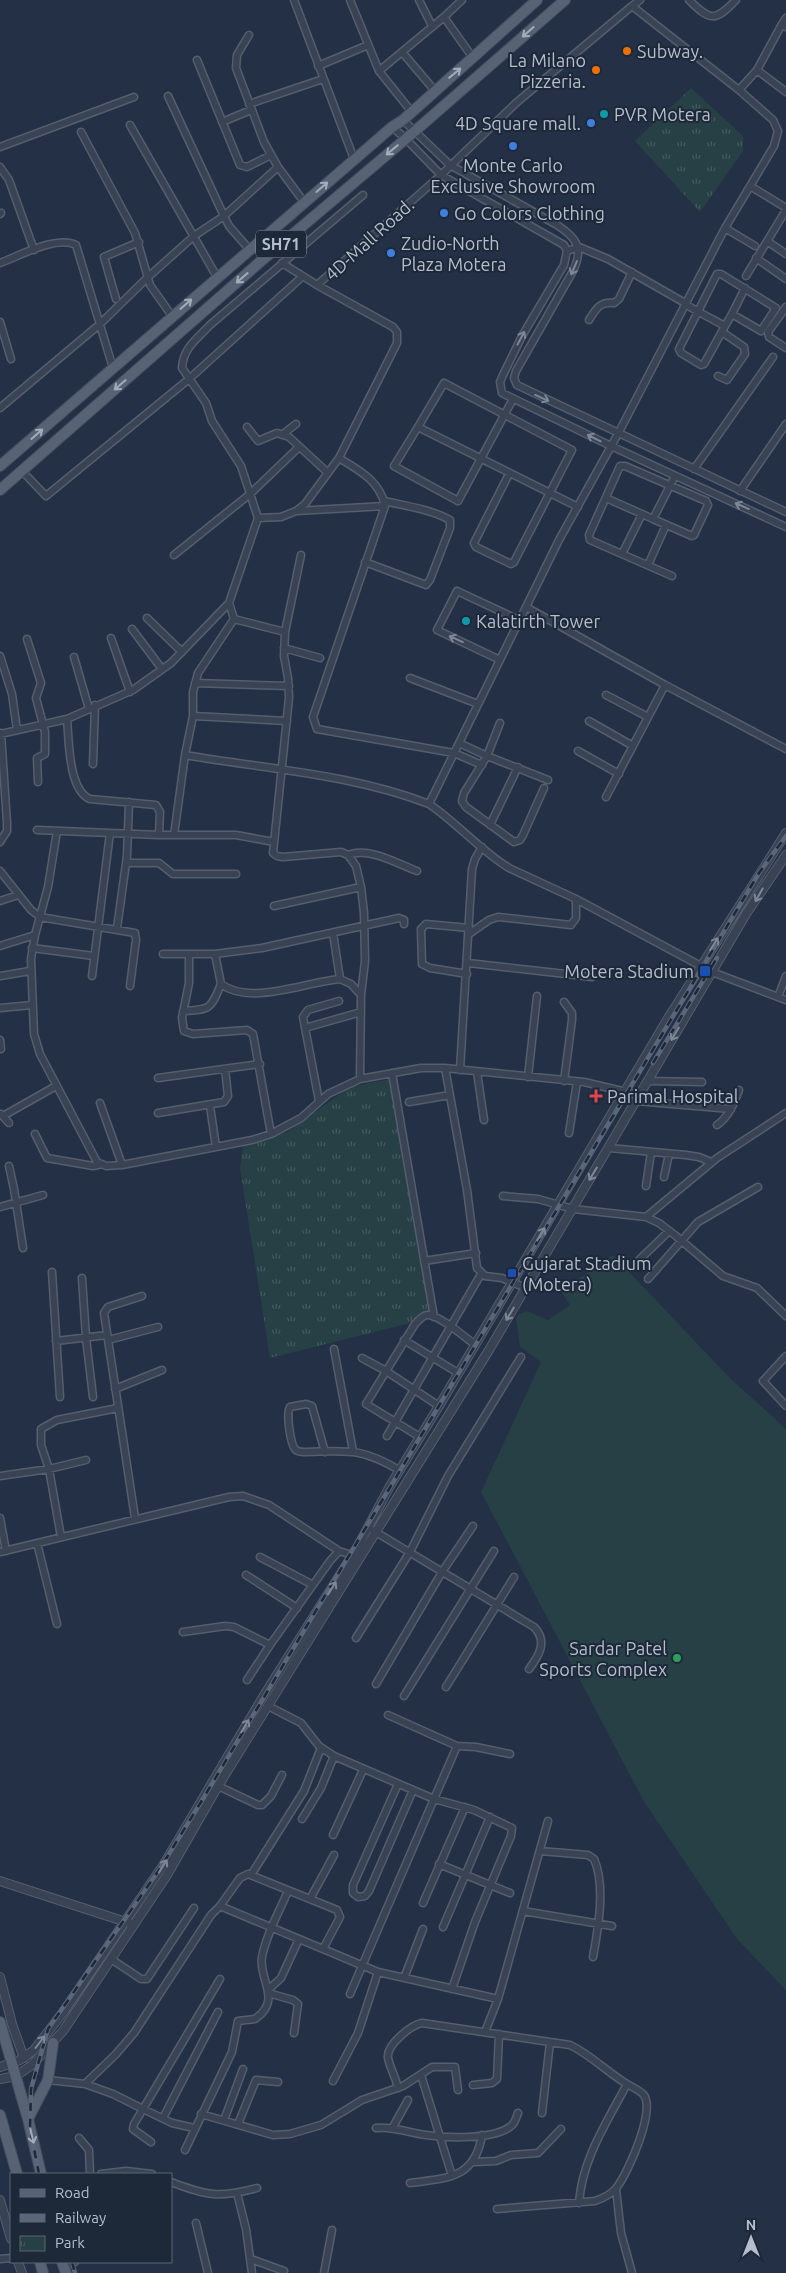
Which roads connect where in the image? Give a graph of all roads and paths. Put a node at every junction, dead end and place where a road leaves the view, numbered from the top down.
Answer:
1 (294, 0) edge
2 (350, 0) edge
3 (419, 0) edge
4 (462, 0) edge
5 (538, 0) edge
6 (565, 0) edge
7 (640, 0) edge
8 (689, 0) edge
9 (736, 0) edge
10 (632, 6) junction
11 (444, 16) junction
12 (785, 23) edge
13 (432, 26) junction
14 (249, 35) dead end
15 (368, 45) junction
16 (402, 52) junction
17 (473, 58) junction
18 (197, 60) dead end
19 (318, 66) junction
20 (757, 70) junction
21 (379, 71) junction
22 (323, 79) junction
23 (739, 90) junction
24 (435, 91) junction
25 (786, 92) edge
26 (168, 96) dead end
27 (134, 97) dead end
28 (250, 107) junction
29 (411, 111) junction
30 (403, 120) junction
31 (222, 122) junction
32 (130, 125) dead end
33 (392, 127) junction
34 (415, 131) junction
35 (81, 132) dead end
36 (406, 138) junction
37 (0, 147) edge
38 (271, 155) junction
39 (354, 159) junction
40 (450, 165) junction
41 (0, 167) edge
42 (278, 167) junction
43 (440, 175) junction
44 (750, 186) junction
45 (363, 195) dead end
46 (304, 202) junction
47 (786, 209) edge
48 (224, 216) junction
49 (726, 228) junction
50 (194, 236) junction
51 (767, 241) junction
52 (139, 242) junction
53 (755, 246) dead end
54 (578, 247) junction
55 (249, 249) junction
56 (34, 250) junction
57 (567, 250) junction
58 (786, 254) edge
59 (756, 258) junction
60 (0, 263) edge
61 (282, 263) junction
62 (632, 272) junction
63 (303, 276) junction
64 (746, 276) dead end
65 (217, 277) junction
66 (147, 278) junction
67 (786, 279) edge
68 (317, 285) junction
69 (745, 288) junction
70 (116, 299) dead end
71 (685, 304) junction
72 (786, 309) edge
73 (698, 312) junction
74 (732, 314) junction
75 (172, 316) junction
76 (589, 320) dead end
77 (0, 322) edge
78 (100, 324) junction
79 (724, 329) junction
80 (786, 348) edge
81 (774, 357) dead end
82 (12, 359) dead end
83 (113, 368) junction
84 (718, 376) dead end
85 (188, 379) junction
86 (513, 399) junction
87 (0, 408) edge
88 (504, 414) junction
89 (296, 424) dead end
90 (786, 424) edge
91 (247, 427) dead end
92 (418, 427) junction
93 (619, 432) junction
94 (283, 434) junction
95 (299, 446) junction
96 (611, 446) junction
97 (339, 458) junction
98 (480, 459) junction
99 (0, 466) edge
100 (694, 469) junction
101 (22, 471) junction
102 (328, 473) junction
103 (509, 474) junction
104 (675, 476) junction
105 (670, 486) junction
106 (0, 490) edge
107 (740, 491) junction
108 (550, 493) junction
109 (250, 494) junction
110 (606, 498) junction
111 (384, 504) junction
112 (578, 507) junction
113 (296, 510) junction
114 (785, 511) edge
115 (642, 514) junction
116 (258, 518) junction
117 (652, 520) junction
118 (778, 523) junction
119 (666, 524) junction
120 (786, 527) edge
121 (174, 554) dead end
122 (622, 554) junction
123 (301, 556) dead end
124 (365, 562) junction
125 (648, 565) junction
126 (672, 576) dead end
127 (229, 603) junction
128 (526, 607) junction
129 (147, 618) dead end
130 (234, 619) junction
131 (519, 620) junction
132 (132, 629) dead end
133 (285, 632) junction
134 (111, 638) dead end
135 (27, 639) dead end
136 (284, 648) junction
137 (182, 652) junction
138 (0, 656) edge
139 (74, 657) dead end
140 (320, 658) dead end
141 (500, 660) junction
142 (162, 670) junction
143 (410, 678) dead end
144 (195, 682) junction
145 (665, 685) junction
146 (289, 686) junction
147 (130, 692) junction
148 (606, 695) dead end
149 (478, 704) junction
150 (92, 707) junction
151 (193, 716) junction
152 (648, 717) junction
153 (67, 719) junction
154 (287, 721) junction
155 (589, 721) dead end
156 (500, 723) dead end
157 (42, 724) junction
158 (17, 730) junction
159 (1, 734) edge
160 (459, 743) junction
161 (633, 746) junction
162 (786, 750) edge
163 (578, 751) dead end
164 (454, 753) junction
165 (185, 756) junction
166 (487, 756) junction
167 (93, 764) dead end
168 (482, 765) junction
169 (518, 767) junction
170 (283, 770) junction
171 (619, 774) junction
172 (548, 780) dead end
173 (38, 782) dead end
174 (544, 788) dead end
175 (606, 798) dead end
176 (129, 802) junction
177 (429, 804) junction
178 (490, 825) junction
179 (36, 830) dead end
180 (57, 831) junction
181 (110, 833) junction
182 (786, 833) edge
183 (129, 834) junction
184 (158, 835) junction
185 (174, 835) junction
186 (0, 842) edge
187 (274, 842) junction
188 (482, 847) junction
189 (786, 854) edge
190 (348, 855) junction
191 (126, 864) junction
192 (0, 871) edge
193 (417, 871) dead end
194 (236, 874) dead end
195 (361, 887) junction
196 (18, 895) junction
197 (576, 898) junction
198 (0, 901) edge
199 (274, 906) dead end
200 (40, 917) junction
201 (404, 924) dead end
202 (98, 925) junction
203 (364, 926) junction
204 (117, 928) junction
205 (469, 931) junction
206 (333, 933) junction
207 (34, 934) junction
208 (0, 946) edge
209 (32, 948) junction
210 (162, 954) dead end
211 (189, 954) junction
212 (215, 954) junction
213 (94, 956) junction
214 (468, 963) junction
215 (700, 966) junction
216 (30, 971) junction
217 (712, 972) junction
218 (467, 974) junction
219 (0, 976) edge
220 (92, 976) dead end
221 (786, 976) edge
222 (592, 977) dead end
223 (340, 979) junction
224 (221, 984) junction
225 (130, 986) dead end
226 (361, 996) junction
227 (537, 996) dead end
228 (778, 997) junction
229 (786, 1000) edge
230 (339, 1001) dead end
231 (564, 1002) dead end
232 (32, 1005) junction
233 (0, 1008) edge
234 (183, 1011) junction
235 (361, 1012) junction
236 (305, 1028) junction
237 (0, 1040) edge
238 (1, 1049) edge
239 (260, 1064) junction
240 (445, 1068) junction
241 (225, 1069) junction
242 (460, 1070) junction
243 (478, 1072) junction
244 (392, 1073) junction
245 (528, 1077) junction
246 (158, 1078) dead end
247 (360, 1079) junction
248 (564, 1080) junction
249 (648, 1081) junction
250 (577, 1082) junction
251 (702, 1082) dead end
252 (56, 1086) junction
253 (739, 1090) dead end
254 (625, 1091) junction
255 (450, 1095) junction
256 (638, 1098) junction
257 (319, 1101) junction
258 (409, 1102) dead end
259 (100, 1103) dead end
260 (210, 1106) junction
261 (731, 1109) junction
262 (158, 1113) dead end
263 (786, 1113) edge
264 (1, 1114) edge
265 (484, 1120) dead end
266 (8, 1123) dead end
267 (717, 1125) dead end
268 (569, 1133) dead end
269 (34, 1134) dead end
270 (271, 1134) junction
271 (216, 1147) junction
272 (608, 1148) junction
273 (651, 1152) junction
274 (669, 1154) junction
275 (711, 1162) junction
276 (102, 1164) junction
277 (122, 1165) junction
278 (8, 1166) dead end
279 (664, 1177) dead end
280 (646, 1186) dead end
281 (758, 1187) dead end
282 (44, 1195) dead end
283 (503, 1196) dead end
284 (16, 1203) junction
285 (558, 1205) junction
286 (0, 1207) edge
287 (573, 1209) junction
288 (646, 1217) junction
289 (670, 1231) junction
290 (681, 1240) junction
291 (23, 1248) dead end
292 (476, 1253) junction
293 (424, 1261) junction
294 (636, 1263) dead end
295 (52, 1272) dead end
296 (481, 1274) junction
297 (82, 1278) dead end
298 (648, 1279) dead end
299 (513, 1281) junction
300 (526, 1288) junction
301 (142, 1296) dead end
302 (786, 1306) edge
303 (777, 1308) junction
304 (786, 1316) edge
305 (434, 1317) junction
306 (158, 1327) dead end
307 (451, 1327) junction
308 (107, 1337) junction
309 (86, 1338) junction
310 (404, 1340) junction
311 (56, 1341) junction
312 (474, 1344) junction
313 (334, 1349) dead end
314 (786, 1356) edge
315 (521, 1357) dead end
316 (362, 1358) dead end
317 (434, 1358) junction
318 (162, 1370) dead end
319 (386, 1371) junction
320 (458, 1373) junction
321 (115, 1388) junction
322 (415, 1389) junction
323 (60, 1397) dead end
324 (93, 1397) dead end
325 (439, 1406) junction
326 (786, 1406) edge
327 (118, 1408) junction
328 (396, 1422) junction
329 (387, 1436) dead end
330 (420, 1437) junction
331 (353, 1451) junction
332 (325, 1452) junction
333 (86, 1460) dead end
334 (48, 1469) junction
335 (399, 1470) junction
336 (0, 1476) edge
337 (0, 1518) edge
338 (134, 1518) junction
339 (473, 1526) dead end
340 (372, 1530) junction
341 (61, 1537) junction
342 (37, 1543) junction
343 (339, 1551) junction
344 (494, 1551) dead end
345 (3, 1552) edge
346 (410, 1552) junction
347 (260, 1557) dead end
348 (356, 1557) junction
349 (442, 1572) junction
350 (246, 1575) dead end
351 (514, 1576) dead end
352 (312, 1585) junction
353 (470, 1588) junction
354 (496, 1604) junction
355 (297, 1608) junction
356 (57, 1624) dead end
357 (183, 1632) dead end
358 (356, 1638) dead end
359 (270, 1645) junction
360 (529, 1669) dead end
361 (247, 1680) dead end
362 (376, 1684) dead end
363 (446, 1687) dead end
364 (404, 1696) dead end
365 (268, 1706) junction
366 (388, 1715) dead end
367 (456, 1746) junction
368 (321, 1748) junction
369 (510, 1754) dead end
370 (334, 1756) junction
371 (363, 1770) junction
372 (282, 1775) dead end
373 (398, 1784) junction
374 (218, 1786) junction
375 (413, 1790) junction
376 (434, 1799) junction
377 (465, 1807) junction
378 (490, 1817) junction
379 (302, 1819) dead end
380 (548, 1821) dead end
381 (333, 1835) dead end
382 (540, 1851) junction
383 (334, 1854) dead end
384 (439, 1864) junction
385 (251, 1875) junction
386 (464, 1875) junction
387 (0, 1880) edge
388 (491, 1886) junction
389 (288, 1891) junction
390 (510, 1893) dead end
391 (310, 1899) junction
392 (423, 1903) dead end
393 (220, 1906) junction
394 (194, 1908) dead end
395 (523, 1911) junction
396 (129, 1923) junction
397 (598, 1924) junction
398 (612, 1926) dead end
399 (443, 1927) dead end
400 (272, 1928) junction
401 (423, 1930) dead end
402 (299, 1940) junction
403 (323, 1949) junction
404 (593, 1957) dead end
405 (111, 1959) junction
406 (361, 1965) junction
407 (378, 1972) junction
408 (0, 1977) edge
409 (404, 1978) junction
410 (220, 1979) dead end
411 (452, 1988) junction
412 (268, 1992) junction
413 (350, 1994) dead end
414 (498, 1999) junction
415 (218, 2012) dead end
416 (0, 2022) edge
417 (485, 2032) junction
418 (294, 2033) dead end
419 (499, 2034) junction
420 (53, 2042) junction
421 (550, 2042) junction
422 (24, 2058) junction
423 (13, 2063) junction
424 (0, 2067) edge
425 (243, 2069) dead end
426 (421, 2075) junction
427 (16, 2076) junction
428 (0, 2079) edge
429 (48, 2080) junction
430 (333, 2080) dead end
431 (278, 2082) dead end
432 (85, 2084) junction
433 (627, 2084) junction
434 (474, 2085) dead end
435 (398, 2088) junction
436 (458, 2090) dead end
437 (408, 2100) dead end
438 (143, 2109) junction
439 (518, 2113) dead end
440 (542, 2113) dead end
441 (201, 2114) junction
442 (0, 2115) edge
443 (162, 2118) junction
444 (28, 2119) junction
445 (224, 2120) junction
446 (238, 2124) junction
447 (393, 2127) junction
448 (194, 2128) junction
449 (376, 2128) dead end
450 (561, 2129) dead end
451 (482, 2135) junction
452 (440, 2136) junction
453 (79, 2138) dead end
454 (151, 2142) dead end
455 (185, 2150) dead end
456 (474, 2162) junction
457 (17, 2173) edge
458 (41, 2173) edge
459 (90, 2173) edge
460 (107, 2173) edge
461 (146, 2173) edge
462 (452, 2176) junction
463 (172, 2182) edge
464 (410, 2183) dead end
465 (257, 2188) dead end
466 (616, 2189) junction
467 (237, 2193) junction
468 (0, 2200) edge
469 (579, 2203) junction
470 (497, 2209) dead end
471 (196, 2223) dead end
472 (332, 2230) dead end
473 (10, 2235) edge
474 (251, 2259) junction
475 (284, 2271) dead end
476 (208, 2273) edge
477 (252, 2273) edge
478 (324, 2273) edge
479 (632, 2273) edge

1 - 19 street
2 - 15 street
3 - 13 street
4 - 11 street
5 - 17 main road, SH71
6 -> 34 main road, SH71
7 - 10 street, 4D-Mall Road.
8 - 9 street
10 - 23 street
10 - 40 street, 4D-Mall Road.
11 - 13 street
11 - 17 street
12 - 20 street
13 - 16 street
14 - 28 street
15 - 19 street
15 - 21 street
16 - 21 street
16 - 24 street
24 -> 17 main road, SH71
18 - 31 street
19 - 22 street
20 - 23 street
20 - 25 street
21 - 29 street
22 - 28 street
22 - 39 street
23 - 44 street
24 - 29 main road, SH71
26 - 48 street
27 - 37 street
28 - 31 street
28 - 38 street
29 - 30 main road, SH71
30 - 33 main road, SH71
30 - 34 street
31 - 38 street
32 - 50 street
33 - 36 street
33 - 39 main road, SH71
34 - 36 main road, SH71
34 - 40 street
35 - 52 street
36 - 43 street
36 -> 101 main road, SH71
38 - 42 street
46 -> 39 main road, SH71
40 - 43 street, 4D-Mall Road.
40 - 54 street
41 - 56 street
42 - 46 street
42 - 48 street
43 - 57 street
43 - 68 street, 4D-Mall Road.
44 - 47 street
44 - 49 street
45 - 61 street
46 - 55 main road, SH71
47 - 51 street
48 - 50 street
48 - 55 street
49 - 53 street
49 - 71 street
50 - 65 street
50 - 66 street
51 - 58 street
51 - 59 street
52 - 66 street
52 - 70 street
54 - 57 street
54 - 62 street
54 -> 93 street
55 - 65 main road, SH71
56 - 60 street
56 - 78 street
86 -> 57 street
59 - 64 street
59 - 67 street
61 - 63 street, 4D-Mall Road.
61 - 85 street
62 - 71 street
62 - 76 street
63 - 68 street, 4D-Mall Road.
63 - 85 street
75 -> 65 main road, SH71
66 - 75 street
66 - 78 street
68 - 97 street
69 - 73 street
69 - 74 street
69 - 74 street
71 - 73 street
71 - 93 street
72 - 80 street
73 - 79 street
73 - 79 street
74 - 79 street
75 - 83 main road, SH71
77 - 82 street
78 - 83 street
78 - 87 street
79 - 84 street
81 - 100 street
99 -> 83 main road, SH71
85 - 101 street
85 - 109 street
86 - 88 street
96 -> 86 street
88 - 92 street
88 - 98 street
88 - 108 street
89 - 94 street
90 - 107 street
91 - 94 street
92 - 98 street
92 - 98 street
93 - 96 street
93 - 100 street
94 - 95 street
95 - 102 street
95 - 109 street
96 - 104 street
96 - 112 street
97 - 102 street
97 - 111 street
98 - 103 street
100 - 107 street
101 - 106 main road, SH71
102 - 113 street
103 - 108 street
103 - 108 street
104 - 105 street
118 -> 104 street
105 - 110 street
105 - 117 street
105 - 119 street
107 - 114 street
108 - 112 street
109 - 116 street
109 - 121 street
110 - 115 street
110 - 122 street
111 - 113 street
111 - 124 street
111 - 124 street
112 - 128 street
113 - 116 street
114 - 118 street
115 - 117 street
115 - 122 street
116 - 127 street
117 - 119 street
118 - 120 street
119 - 125 street
122 - 125 street
123 - 133 street
124 - 164 street
125 - 126 street
127 - 130 street
127 - 137 street
128 - 131 street
128 - 145 street
129 - 137 street
130 - 133 street
130 - 144 street
131 - 141 street
141 -> 131 street
132 - 142 street
133 - 136 street
134 - 147 street
135 - 157 street
136 - 140 street
136 - 146 street
137 - 142 street
138 - 158 street
139 - 150 street
141 - 149 street
142 - 147 street
143 - 149 street
144 - 146 street
144 - 151 street
145 - 152 street
145 - 162 street
146 - 154 street
147 - 150 street
148 - 152 street
149 - 160 street
150 - 153 street
150 - 167 street
151 - 154 street
151 - 165 street
152 - 161 street
153 - 157 street
153 - 176 street
154 - 170 street
155 - 161 street
156 - 166 street
157 - 158 street
157 - 173 street
158 - 159 street
159 - 186 street
160 - 164 street
160 - 166 street
161 - 171 street
163 - 171 street
164 - 168 street
164 - 177 street
165 - 170 street
165 - 185 street
166 - 168 street
166 - 169 street
168 - 178 street
169 - 172 street
169 - 178 street
170 - 177 street
170 - 187 street
171 - 175 street
174 - 178 street
176 - 183 street
176 - 184 street
177 - 188 street
179 - 180 street
180 - 181 street
180 - 200 street
181 - 183 street
181 - 202 street
215 -> 182 street
183 - 184 street
183 - 191 street
184 - 185 street
185 - 187 street
187 - 190 street
188 - 197 street
188 - 205 street
189 -> 217 street
190 - 193 street
190 - 195 street
191 - 194 street
191 - 204 street
192 - 196 street
195 - 199 street
195 - 203 street
196 - 198 street
196 - 200 street
197 - 205 street
197 - 215 street
200 - 202 street
200 - 207 street
201 - 203 street
202 - 204 street
202 - 213 street
203 - 206 street
203 - 226 street
204 - 225 street
205 - 214 street
205 - 218 street
206 - 212 street
206 - 223 street
207 - 208 street
207 - 209 street
209 - 213 street
209 - 216 street
210 - 211 street
211 - 212 street
211 - 234 street
212 - 224 street
213 - 220 street
214 - 218 street
214 - 222 street
215 - 217 street
215 - 254 street
216 - 219 street
216 - 232 street
217 - 228 street
217 -> 249 street
218 - 242 street
221 - 228 street
223 - 224 street
223 - 226 street
224 - 234 street
226 - 235 street
227 - 245 street
228 - 229 street
230 - 236 street
231 - 248 street
232 - 233 street
232 - 252 street
234 - 239 street
235 - 236 street
235 - 247 street
236 - 257 street
237 - 238 street
239 - 241 street
239 - 270 street
240 - 242 street
240 - 244 street
240 - 255 street
241 - 246 street
241 - 260 street
242 - 243 street
243 - 245 street
243 - 265 street
244 - 247 street
244 - 293 street
245 - 248 street
247 - 257 street
248 - 250 street
249 - 251 street
249 - 256 street
250 - 254 street
250 - 268 street
252 - 264 street
252 - 276 street
253 - 261 street
254 - 256 street
254 - 285 street
255 - 258 street
255 - 292 street
256 - 261 street
256 - 272 street
257 - 270 street
259 - 277 street
260 - 262 street
260 - 271 street
261 - 267 street
263 - 275 street
264 - 266 street
269 - 276 street
270 - 271 street
271 - 277 street
272 - 273 street
272 -> 287 street
273 - 274 street
273 - 280 street
274 - 275 street
274 - 279 street
275 - 288 street
276 - 277 street
278 - 284 street
281 - 290 street
282 - 284 street
283 - 285 street
284 - 286 street
284 - 291 street
285 - 287 street
299 -> 285 street
287 - 288 street
287 - 300 street
288 - 289 street
289 - 290 street
289 - 294 street
290 - 298 street
290 - 303 street
292 - 293 street
292 - 296 street
293 - 305 street
295 - 311 street
296 - 299 street
296 - 307 street
297 - 309 street
299 - 300 street
299 - 312 street
300 -> 340 street
301 - 308 street
302 - 303 street
303 - 304 street
305 - 307 street
305 - 310 street
306 - 308 street
307 - 312 street
307 - 317 street
308 - 309 street
308 - 321 street
309 - 311 street
309 - 324 street
310 - 317 street
310 - 319 street
311 - 323 street
312 - 320 street
313 - 331 street
314 - 326 street
315 - 346 street
316 - 319 street
317 - 320 street
317 - 322 street
318 - 321 street
319 - 322 street
319 - 328 street
320 - 325 street
321 - 327 street
322 - 325 street
322 - 328 street
325 - 330 street
327 - 334 street
327 - 338 street
328 - 329 street
328 - 330 street
330 - 335 street
331 - 332 street
331 - 335 street
332 - 332 street
333 - 334 street
334 - 336 street
334 - 341 street
335 - 340 street
337 - 345 street
338 - 341 street
338 - 343 street
339 - 349 street
340 - 346 street
340 - 348 street
341 - 342 street
342 - 345 street
342 - 356 street
343 - 348 street
343 - 352 street
344 - 353 street
346 - 349 street
346 - 358 street
347 - 352 street
348 - 365 street
396 -> 348 street
349 - 353 street
349 - 362 street
350 - 355 street
351 - 354 street
352 - 355 street
353 - 354 street
353 - 364 street
354 - 360 street
354 - 363 street
355 - 359 street
357 - 359 street
359 - 361 street
365 - 368 street
365 - 374 street
366 - 367 street
367 - 369 street
367 - 376 street
368 - 370 street
368 - 385 street
370 - 371 street
370 - 379 street
371 - 373 street
371 - 381 street
372 - 374 street
373 - 375 street
373 - 375 street
374 - 396 street
375 - 376 street
376 - 377 street
376 - 406 street
377 - 378 street
377 - 384 street
378 - 386 street
378 - 388 street
380 - 382 street
382 - 395 street
382 - 397 street
383 - 391 street
384 - 386 street
384 - 392 street
385 - 389 street
385 - 393 street
386 - 388 street
386 - 399 street
387 - 396 street
388 - 390 street
388 - 411 street
389 - 391 street
389 - 400 street
391 - 403 street
393 - 400 street
393 - 432 street
394 - 405 street
395 - 397 street
395 - 414 street
396 - 405 street
422 -> 396 street
397 - 398 street
397 - 404 street
400 - 402 street
400 - 412 street
401 - 409 street
402 - 403 street
402 - 412 street
403 - 406 street
405 - 420 street
406 - 407 street
406 - 413 street
407 - 409 street
407 - 430 street
408 - 422 street
409 - 411 street
410 - 438 street
411 - 414 street
412 - 418 street
412 - 441 street
414 - 417 street
415 - 443 street
416 - 423 main road
417 - 419 street
417 - 435 street
419 - 421 street
419 - 434 street
420 - 427 street
420 - 429 main road
421 - 433 street
421 - 440 street
422 - 423 street
423 - 424 street
423 - 427 main road
425 - 445 street
426 - 435 street
426 - 436 street
426 - 452 street
427 - 428 street
427 - 444 main road
429 - 432 street
429 - 444 main road
431 - 446 street
432 - 438 street
433 - 466 street
433 - 469 street
435 - 446 street
437 - 447 street
438 - 443 street
438 - 454 street
439 - 451 street
441 - 445 street
441 - 448 street
442 - 457 main road
443 - 448 street
444 -> 458 main road
445 - 446 street
447 - 449 street
447 - 452 street
448 - 455 street
450 - 456 street
451 - 452 street
451 - 456 street
452 - 462 street
453 - 459 street
456 - 462 street
460 - 461 street
462 - 464 street
463 - 467 street
465 - 467 street
466 - 469 street
466 - 479 street
467 - 474 street
468 - 473 street
469 - 470 street
471 - 476 street
472 - 478 street
474 - 475 street
474 - 477 street

